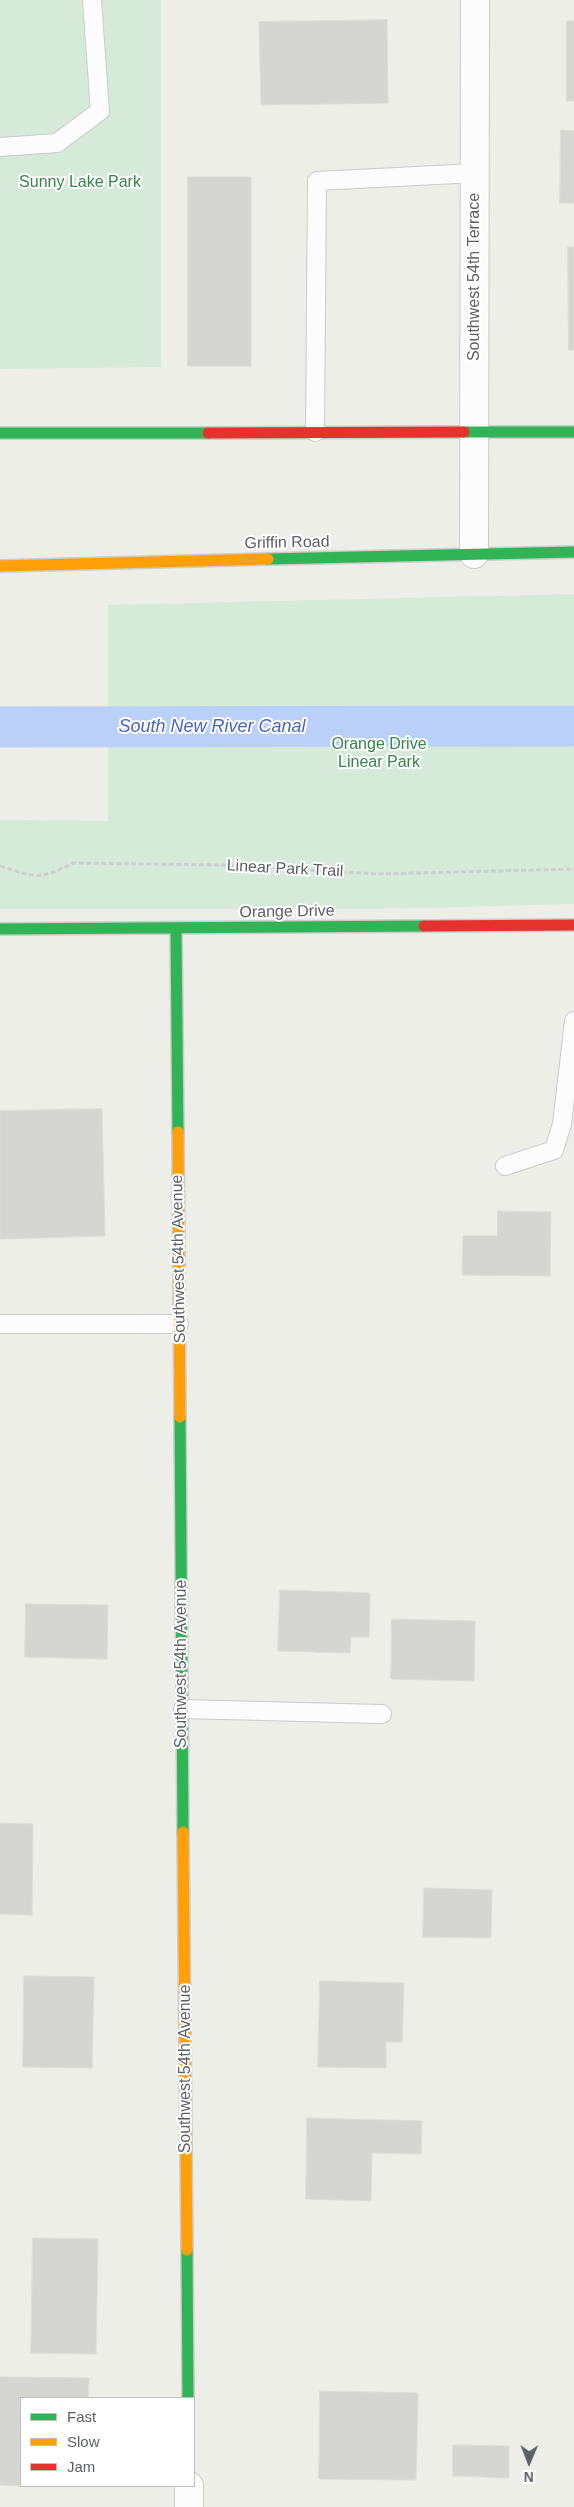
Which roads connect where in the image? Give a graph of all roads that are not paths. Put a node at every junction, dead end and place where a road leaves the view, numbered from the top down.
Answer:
1 (92, 0) edge
2 (475, 0) edge
3 (0, 147) edge
4 (476, 173) junction
5 (314, 432) junction
6 (475, 432) junction
7 (574, 432) edge
8 (0, 433) edge
9 (574, 552) edge
10 (474, 554) junction
11 (0, 566) edge
12 (574, 924) edge
13 (176, 929) junction
14 (0, 930) edge
15 (574, 1021) edge
16 (505, 1166) dead end
17 (0, 1324) edge
18 (179, 1324) junction
19 (183, 1709) junction
20 (382, 1714) dead end
21 (188, 2397) edge
22 (189, 2487) edge
23 (189, 2507) edge

1 - 3 lane
2 - 4 street, Southwest 54th Terrace
4 - 5 lane
4 - 6 street, Southwest 54th Terrace
5 - 6 street
5 - 8 street
6 - 7 street
6 - 10 street, Southwest 54th Terrace
9 - 10 street, Griffin Road
10 - 11 street, Griffin Road
12 - 13 street, Orange Drive
13 - 14 street, Orange Drive
13 - 18 street, Southwest 54th Avenue
15 - 16 lane
17 - 18 lane
18 - 19 street, Southwest 54th Avenue
19 - 20 lane
19 - 21 street, Southwest 54th Avenue
22 - 23 street

